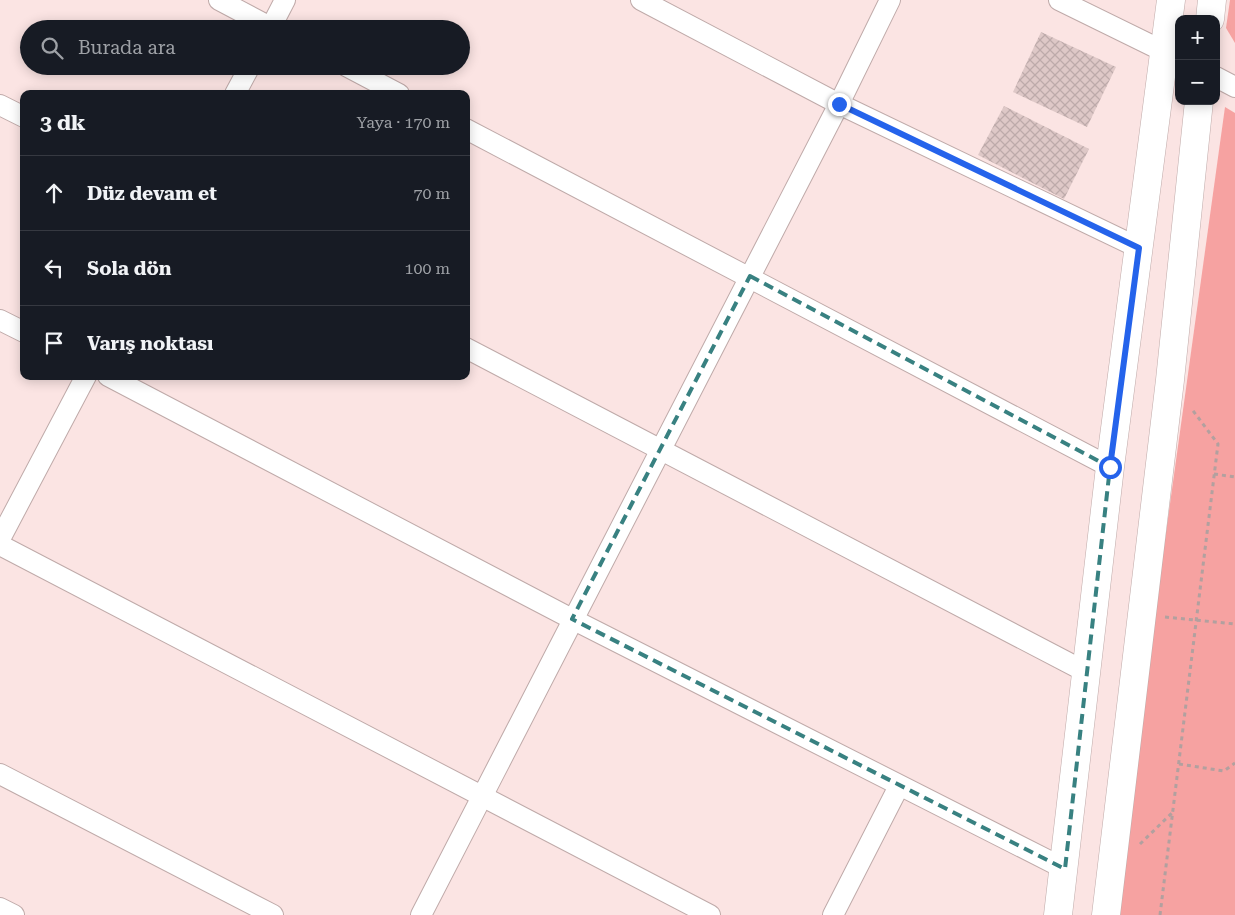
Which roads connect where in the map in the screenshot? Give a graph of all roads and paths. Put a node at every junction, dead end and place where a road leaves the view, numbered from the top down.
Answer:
1 (219, 0) edge
2 (285, 0) edge
3 (640, 0) edge
4 (890, 0) edge
5 (1059, 0) edge
6 (1171, 0) edge
7 (1212, 0) edge
8 (1210, 15) edge
9 (257, 20) edge
10 (276, 20) edge
11 (1165, 52) junction
12 (245, 75) edge
13 (363, 75) edge
14 (1220, 79) edge
15 (1235, 87) edge
16 (237, 90) edge
17 (391, 90) edge
18 (839, 104) junction
19 (0, 105) edge
20 (1199, 105) edge
21 (20, 115) edge
22 (470, 131) edge
23 (1139, 248) junction
24 (750, 276) junction
25 (0, 320) edge
26 (20, 330) edge
27 (470, 350) edge
28 (84, 380) edge
29 (116, 380) edge
30 (1170, 380) junction
31 (661, 450) junction
32 (1110, 467) junction
33 (1214, 474) junction
34 (1235, 477) edge
35 (0, 539) edge
36 (0, 545) edge
37 (1160, 617) dead end
38 (572, 619) junction
39 (1196, 620) junction
40 (1235, 624) edge
41 (1086, 672) junction
42 (1235, 763) edge
43 (1179, 764) junction
44 (0, 774) edge
45 (899, 786) junction
46 (481, 797) junction
47 (1174, 811) junction
48 (1139, 845) dead end
49 (1065, 869) junction
50 (0, 908) edge
51 (14, 915) edge
52 (273, 915) edge
53 (421, 915) edge
54 (710, 915) edge
55 (832, 915) edge
56 (1058, 915) edge
57 (1106, 915) edge
58 (1160, 915) edge

1 - 9 street
2 - 10 street
3 - 18 street
4 - 18 street
5 - 11 street
6 - 11 main road
7 - 8 main road
11 - 23 main road
12 - 16 street
13 - 17 street
14 - 15 street
18 - 23 street
18 - 24 street
19 - 21 street
20 - 30 main road
22 - 24 street
23 - 32 main road
24 - 31 street
24 - 32 street
25 - 26 street
27 - 31 street
28 - 35 street
29 - 38 street
30 - 33 path
30 - 57 main road
31 - 38 street
31 - 41 street
32 - 41 main road
33 - 34 path
33 - 39 path
36 - 46 street
37 - 39 path
38 - 45 street
38 - 46 street
39 - 40 path
39 - 43 path
41 - 49 main road
42 - 43 path
43 - 47 path
44 - 52 street
45 - 49 street
45 - 55 street
46 - 53 street
46 - 54 street
47 - 48 path
47 - 58 path
49 - 56 main road
50 - 51 street

